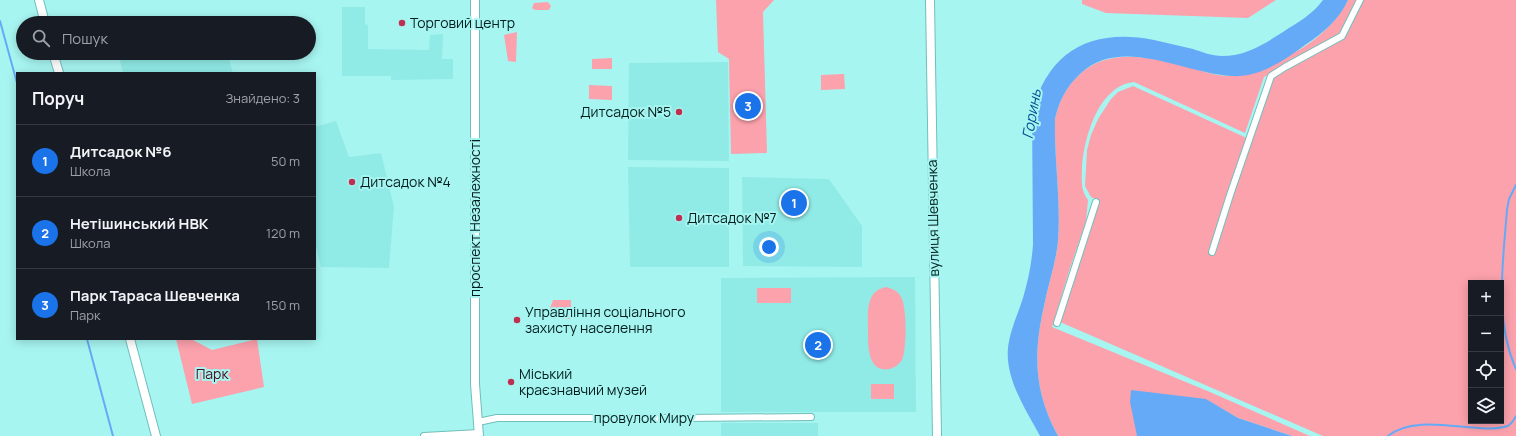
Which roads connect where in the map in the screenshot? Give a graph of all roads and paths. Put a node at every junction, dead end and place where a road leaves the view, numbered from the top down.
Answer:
1 (39, 0) edge
2 (475, 0) edge
3 (930, 0) edge
4 (1360, 0) edge
5 (43, 16) edge
6 (55, 60) edge
7 (59, 72) edge
8 (1096, 202) dead end
9 (1212, 252) dead end
10 (1058, 323) dead end
11 (130, 340) edge
12 (811, 417) dead end
13 (478, 422) junction
14 (479, 434) edge
15 (156, 436) edge
16 (424, 436) edge
17 (937, 436) edge

1 - 5 street
2 - 13 street, проспект Незалежності
3 - 17 street, вулиця Шевченка
4 - 9 street
6 - 7 street
8 - 10 street
11 - 15 street
12 - 13 street, провулок Миру
13 - 14 street, проспект Незалежності
14 - 16 street

